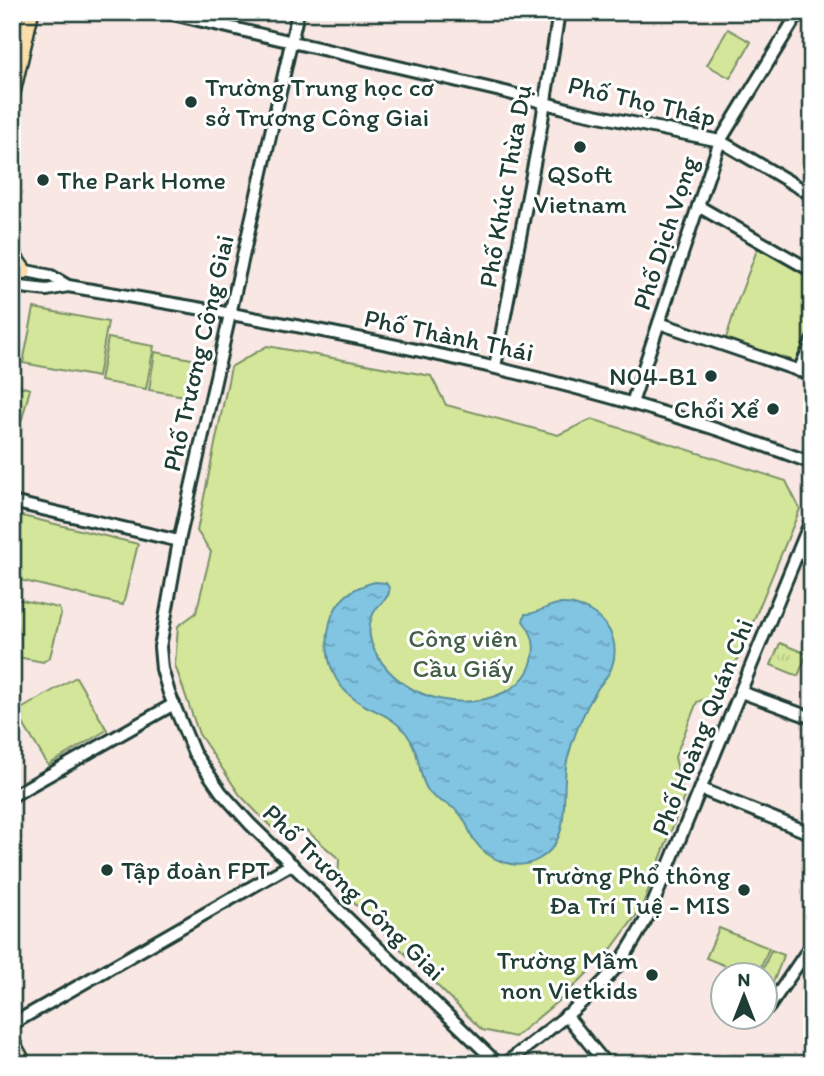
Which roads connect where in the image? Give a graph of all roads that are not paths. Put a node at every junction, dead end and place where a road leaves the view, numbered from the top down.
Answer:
1 (31, 12) edge
2 (164, 12) edge
3 (298, 12) edge
4 (559, 12) edge
5 (799, 12) edge
6 (291, 42) junction
7 (12, 95) edge
8 (544, 102) junction
9 (720, 141) junction
10 (812, 195) edge
11 (698, 206) junction
12 (12, 254) edge
13 (18, 269) edge
14 (812, 271) edge
15 (13, 286) edge
16 (68, 286) junction
17 (229, 314) junction
18 (659, 323) junction
19 (812, 341) edge
20 (495, 367) junction
21 (799, 371) junction
22 (812, 376) edge
23 (632, 403) junction
24 (812, 463) edge
25 (12, 502) edge
26 (812, 518) edge
27 (179, 541) junction
28 (741, 692) junction
29 (174, 704) junction
30 (812, 718) edge
31 (701, 789) junction
32 (12, 796) edge
33 (812, 834) edge
34 (292, 864) junction
35 (812, 944) edge
36 (778, 994) edge
37 (566, 1015) junction
38 (12, 1024) edge
39 (12, 1042) edge
40 (24, 1064) edge
41 (498, 1064) edge
42 (505, 1064) edge
43 (606, 1064) edge

1 - 7 main road
2 - 6 street, Phố Thọ Tháp
3 - 6 street, Phố Trương Công Giai
4 - 8 street, Phố Khúc Thừa Dụ
5 - 9 street, Phố Dịch Vọng
6 - 8 street, Phố Thọ Tháp
6 - 17 street, Phố Trương Công Giai
8 - 9 street, Phố Thọ Tháp
8 - 20 street, Phố Khúc Thừa Dụ
9 - 10 street, Phố Thọ Tháp
9 - 11 street, Phố Dịch Vọng
11 - 14 street
11 - 18 street, Phố Dịch Vọng
12 - 13 main road
13 - 16 street, Phố Thành Thái
15 - 16 street, Phố Thành Thái
16 - 17 street, Phố Thành Thái
17 - 20 street, Phố Thành Thái
17 - 27 street, Phố Trương Công Giai
18 - 21 street
18 - 23 street, Phố Dịch Vọng
19 - 21 street
20 - 23 street, Phố Thành Thái
21 - 22 street
23 - 24 street, Phố Thành Thái
25 - 27 street
26 - 28 street, Phố Hoàng Quán Chi
27 - 29 street, Phố Trương Công Giai
28 - 30 street
28 - 31 street, Phố Hoàng Quán Chi
29 - 32 street
29 - 34 street, Phố Trương Công Giai
31 - 33 street
31 - 37 street, Phố Hoàng Quán Chi
34 - 38 street
34 - 41 street, Phố Trương Công Giai
35 - 36 street
37 - 42 street, Phố Hoàng Quán Chi
37 - 43 street
39 - 40 main road

